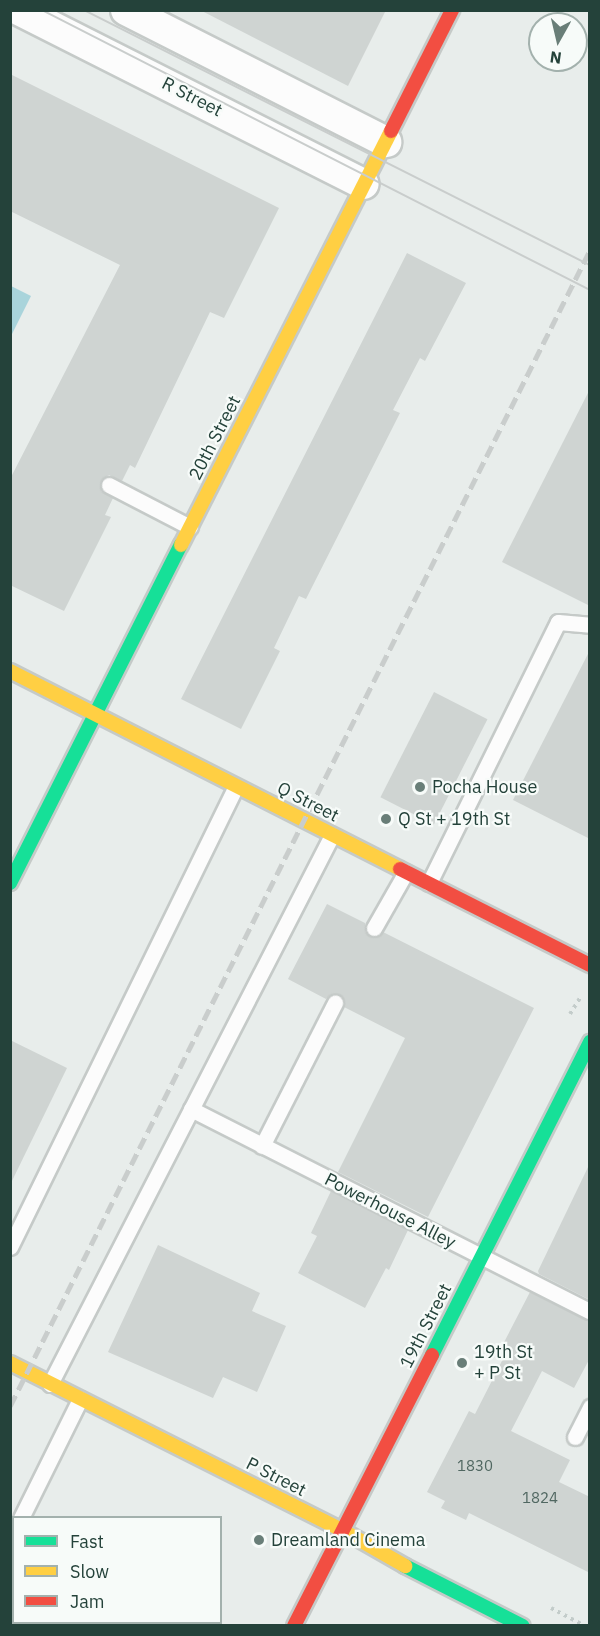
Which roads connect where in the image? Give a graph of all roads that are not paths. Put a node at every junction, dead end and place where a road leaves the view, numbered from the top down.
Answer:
1 (19, 10) edge
2 (126, 10) edge
3 (452, 10) edge
4 (386, 142) junction
5 (364, 184) junction
6 (109, 485) dead end
7 (190, 527) junction
8 (590, 625) edge
9 (10, 671) edge
10 (95, 715) junction
11 (236, 786) junction
12 (332, 835) junction
13 (406, 872) junction
14 (10, 883) edge
15 (429, 883) junction
16 (374, 928) dead end
17 (590, 965) edge
18 (335, 1003) dead end
19 (590, 1042) edge
20 (192, 1109) junction
21 (262, 1146) junction
22 (10, 1247) edge
23 (481, 1257) junction
24 (590, 1311) edge
25 (10, 1363) edge
26 (50, 1384) junction
27 (80, 1399) junction
28 (590, 1407) edge
29 (575, 1437) dead end
30 (22, 1516) edge
31 (342, 1530) junction
32 (294, 1626) edge
33 (523, 1626) edge

1 - 5 street, R Street
2 - 4 street
3 - 4 main road, 20th Street
4 - 5 main road, 20th Street
5 - 7 main road, 20th Street
6 - 7 lane
7 - 10 main road, 20th Street
8 - 15 lane
9 - 10 main road, Q Street
10 - 11 main road, Q Street
10 - 14 main road, 20th Street
11 - 12 main road, Q Street
11 - 22 lane
12 - 13 main road, Q Street
12 - 20 lane
13 - 15 main road, Q Street
13 - 16 lane
15 - 17 main road, Q Street
18 - 21 lane
19 - 23 main road, 19th Street
20 - 21 lane, Powerhouse Alley
20 - 26 lane
21 - 23 lane, Powerhouse Alley
23 - 24 lane, Powerhouse Alley
23 - 31 main road, 19th Street
25 - 26 main road, P Street
26 - 27 main road, P Street
27 - 30 lane
27 - 31 main road, P Street
28 - 29 lane
31 - 32 main road, 19th Street
31 - 33 main road, P Street

